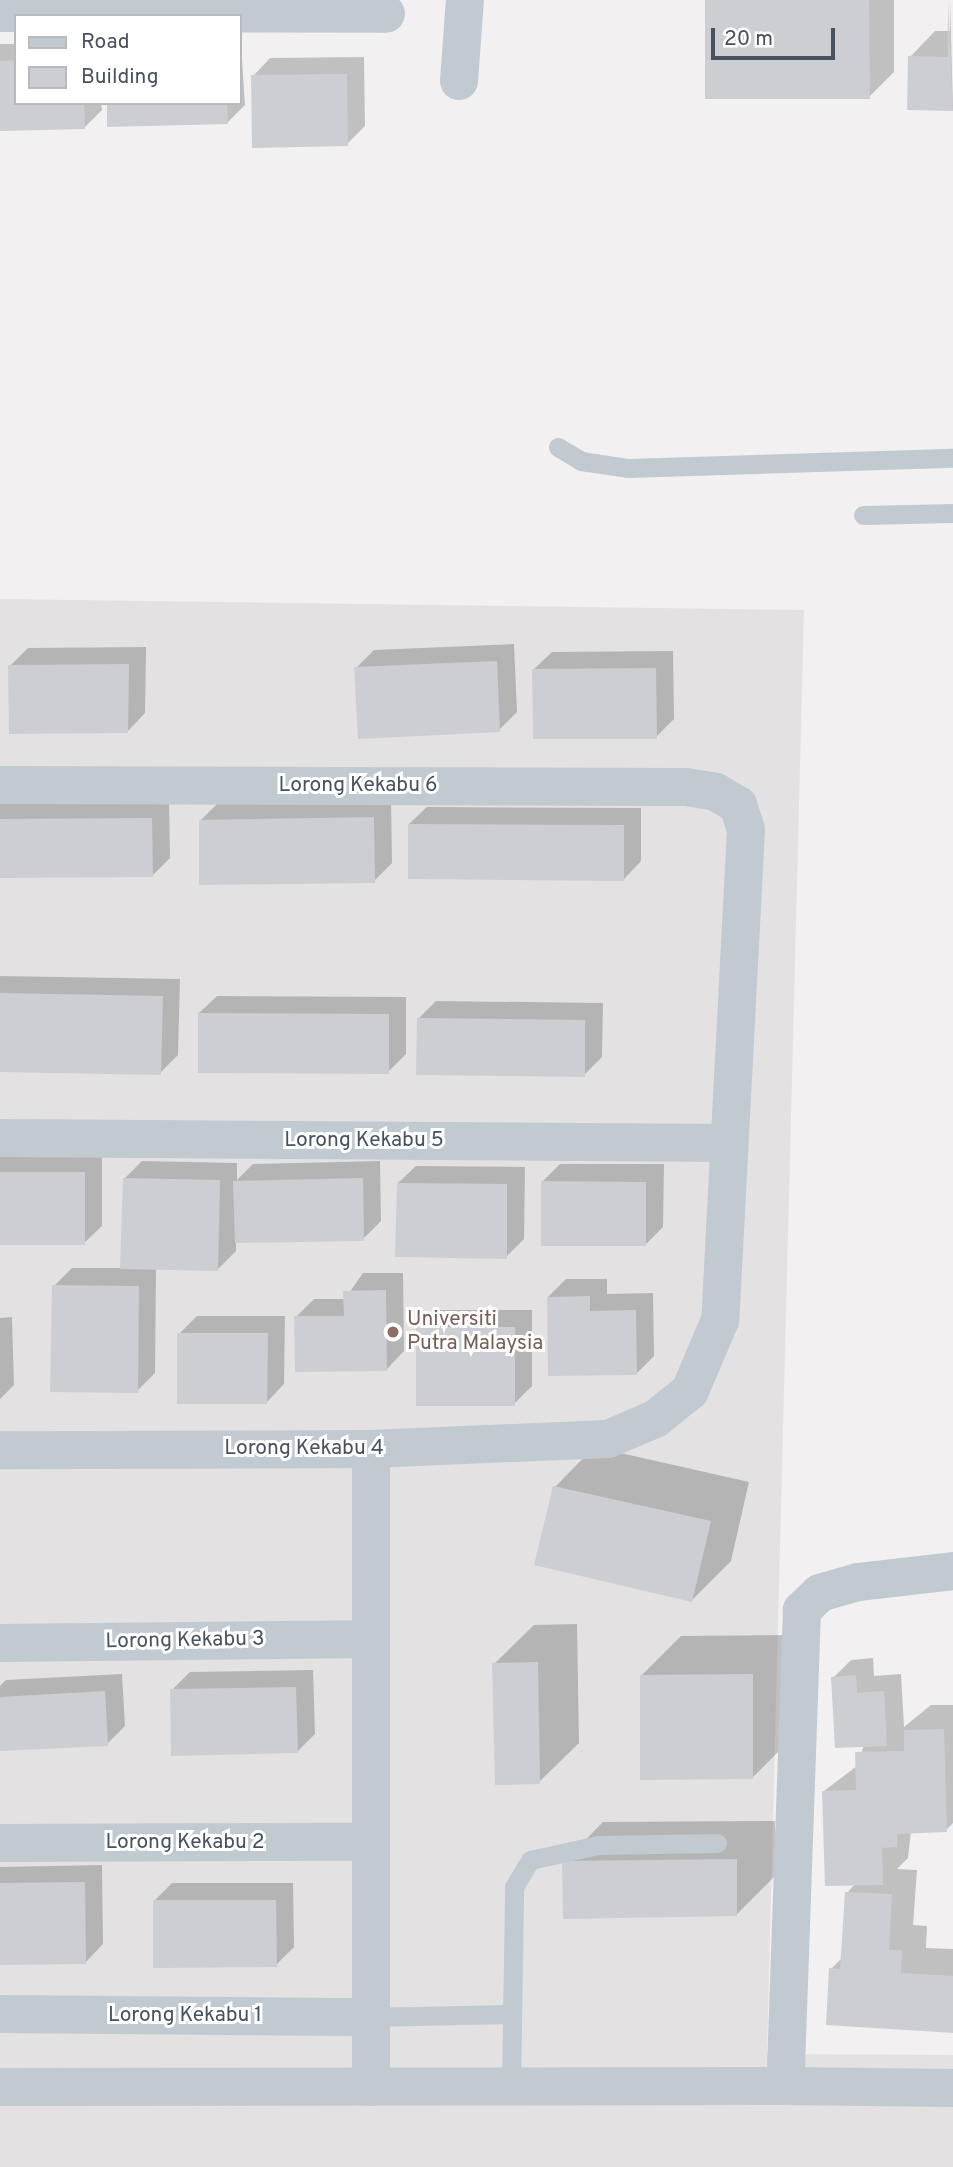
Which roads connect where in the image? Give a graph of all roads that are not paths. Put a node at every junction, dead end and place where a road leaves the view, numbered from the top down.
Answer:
1 (465, 0) edge
2 (0, 13) edge
3 (386, 14) dead end
4 (459, 81) dead end
5 (558, 447) dead end
6 (953, 458) edge
7 (953, 513) edge
8 (863, 515) dead end
9 (0, 785) edge
10 (0, 1138) edge
11 (729, 1143) junction
12 (371, 1449) junction
13 (0, 1450) edge
14 (953, 1571) edge
15 (370, 1639) junction
16 (0, 1643) edge
17 (370, 1842) junction
18 (0, 1843) edge
19 (717, 1843) dead end
20 (0, 2014) edge
21 (509, 2014) junction
22 (369, 2017) junction
23 (785, 2086) junction
24 (0, 2087) edge
25 (371, 2087) junction
26 (511, 2088) junction
27 (953, 2088) edge

1 - 4 street
2 - 3 street
5 - 6 lane
7 - 8 lane
9 - 11 street, Lorong Kekabu 6
10 - 11 street, Lorong Kekabu 5
11 - 12 street, Lorong Kekabu 4
12 - 13 street, Lorong Kekabu 4
12 - 15 street
14 - 23 street
15 - 16 street, Lorong Kekabu 3
15 - 17 street
17 - 18 street, Lorong Kekabu 2
17 - 22 street
19 - 21 lane
20 - 22 street, Lorong Kekabu 1
21 - 22 lane
21 - 26 lane
22 - 25 street
23 - 26 street
23 - 27 street
24 - 25 street
25 - 26 street

